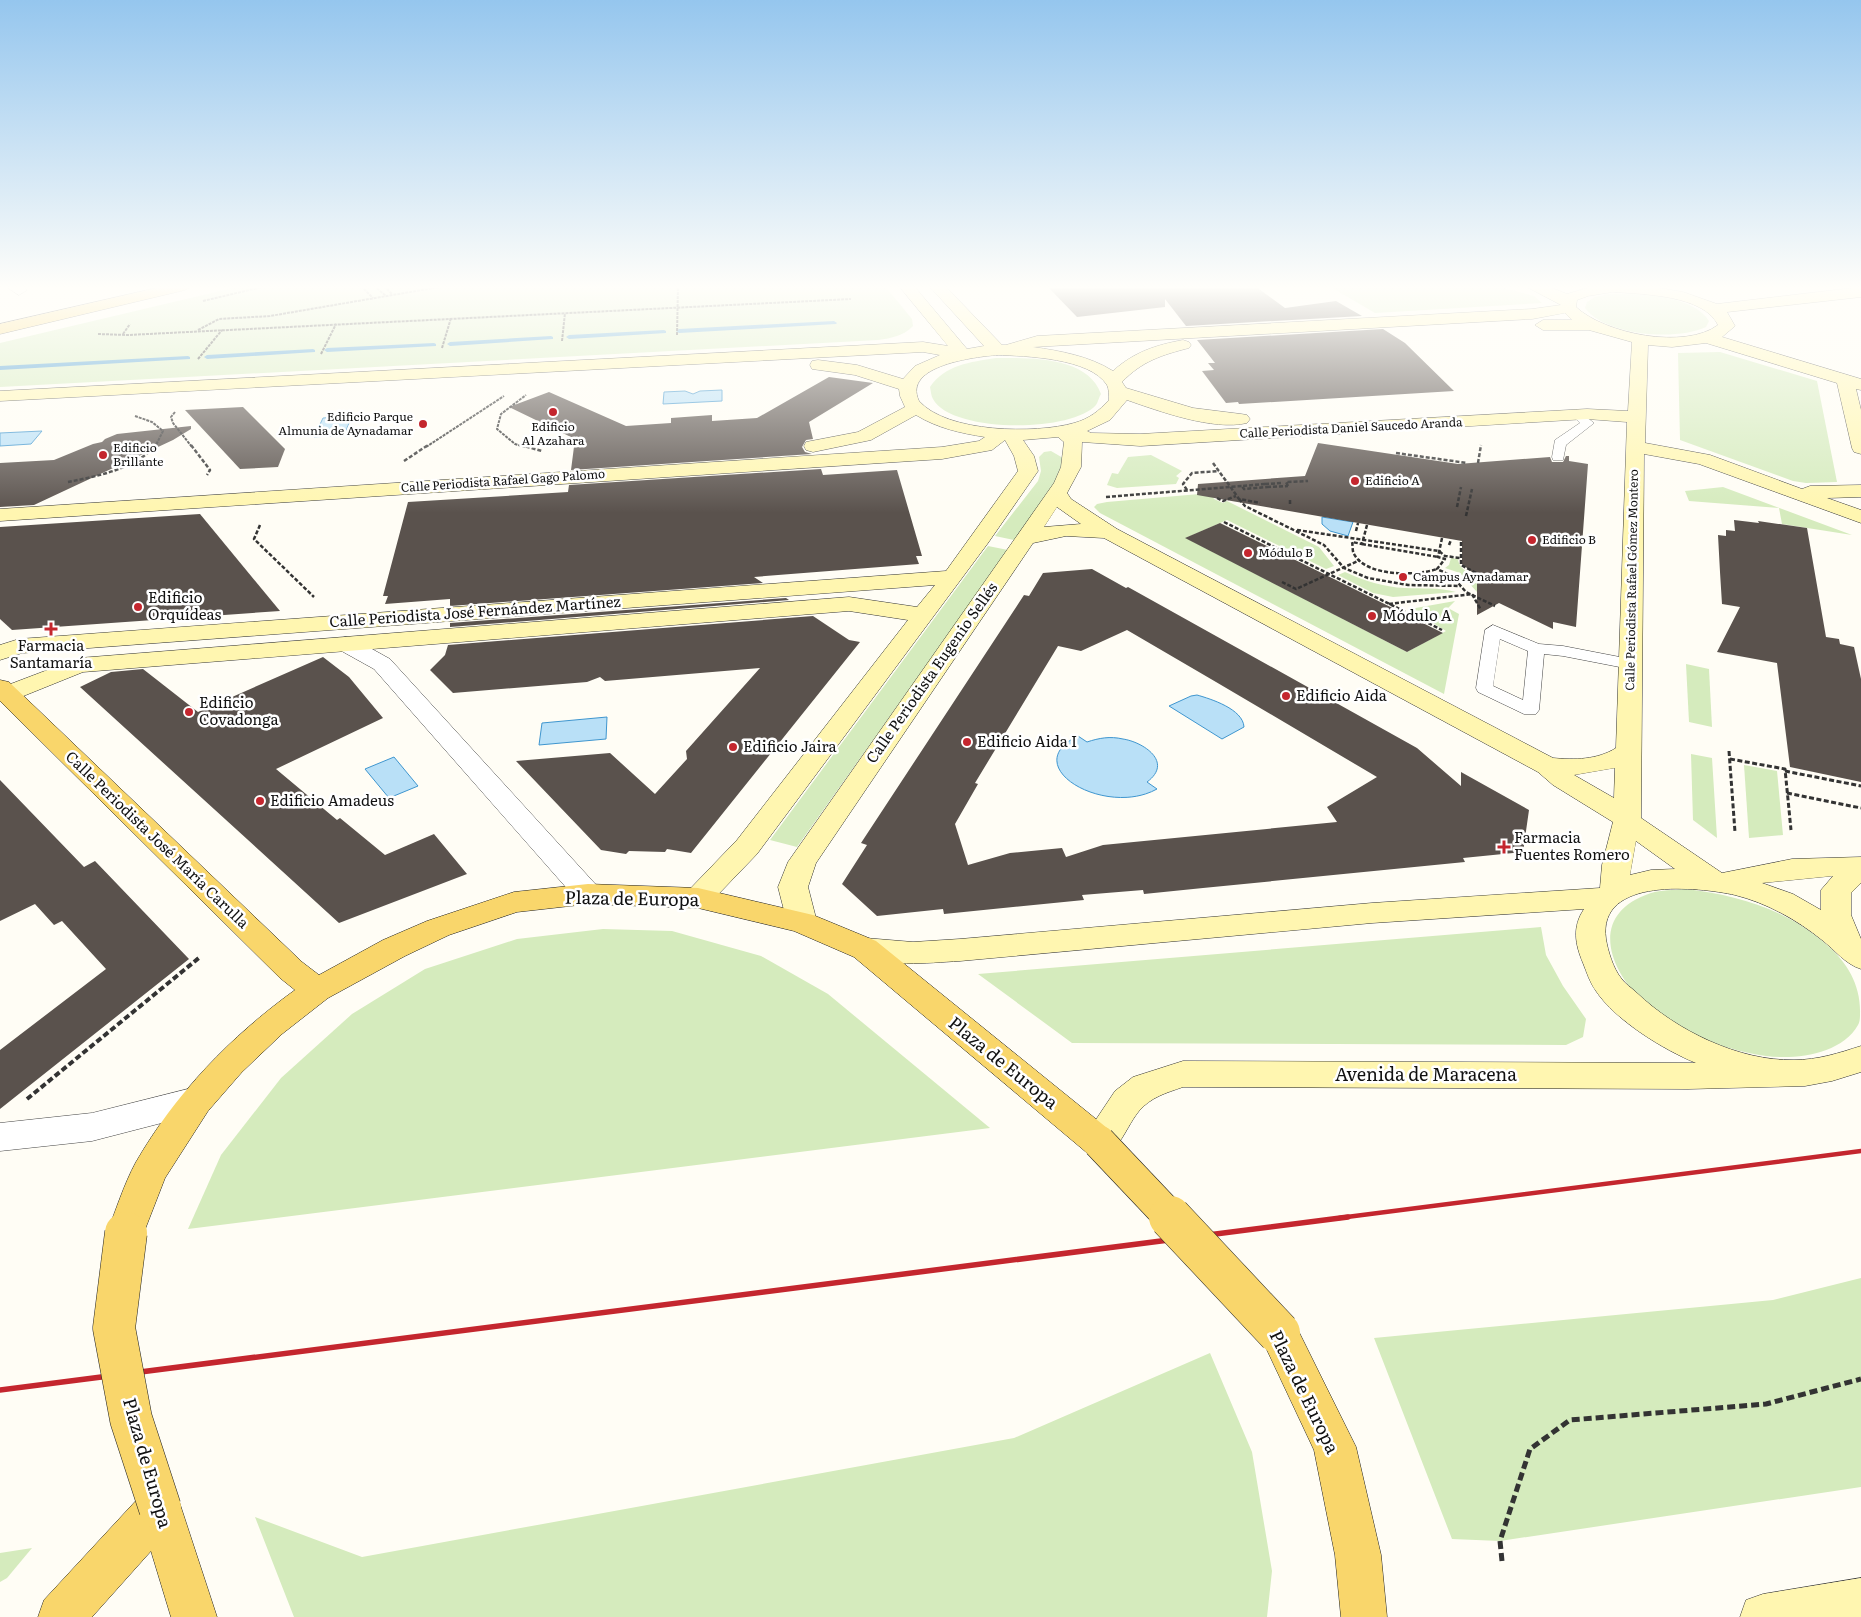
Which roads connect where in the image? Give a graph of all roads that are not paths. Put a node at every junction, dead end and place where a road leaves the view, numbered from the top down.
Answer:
1 (653, 361) edge
2 (937, 361) edge
3 (1081, 361) edge
4 (1135, 361) edge
5 (1637, 361) edge
6 (1785, 361) edge
7 (1854, 377) edge
8 (908, 386) junction
9 (1116, 386) junction
10 (0, 396) edge
11 (1596, 397) dead end
12 (1856, 405) edge
13 (1631, 406) junction
14 (916, 408) junction
15 (0, 409) edge
16 (1577, 414) junction
17 (1064, 430) junction
18 (1006, 435) junction
19 (1635, 446) junction
20 (1861, 448) edge
21 (1558, 457) dead end
22 (1861, 491) edge
23 (1794, 492) junction
24 (1058, 494) junction
25 (0, 497) edge
26 (0, 515) edge
27 (1861, 517) edge
28 (1110, 533) junction
29 (1028, 538) junction
30 (951, 577) junction
31 (923, 615) junction
32 (405, 640) junction
33 (346, 644) junction
34 (1536, 649) junction
35 (0, 653) edge
36 (382, 664) junction
37 (1630, 664) junction
38 (3, 691) edge
39 (1628, 751) junction
40 (1547, 766) junction
41 (1627, 819) junction
42 (1861, 867) edge
43 (1718, 881) junction
44 (588, 894) junction
45 (1611, 894) junction
46 (698, 898) junction
47 (802, 922) junction
48 (1852, 949) edge
49 (864, 950) junction
50 (317, 990) junction
51 (1861, 1059) edge
52 (1828, 1071) junction
53 (1861, 1072) edge
54 (1783, 1073) junction
55 (196, 1101) junction
56 (0, 1137) edge
57 (1099, 1142) junction
58 (160, 1508) junction
59 (1861, 1602) edge
60 (61, 1617) edge
61 (194, 1617) edge
62 (1364, 1617) edge
63 (1763, 1617) edge

1 - 10 street
2 - 8 street
3 - 9 street, Calle Periodista Daniel Saucedo Aranda
4 - 9 street
5 - 13 street, Calle Periodista Rafael Gómez Montero
6 - 7 street
7 - 12 street
8 - 14 street
8 - 15 street
9 - 11 street, Calle Periodista Daniel Saucedo Aranda
9 - 17 street
12 - 20 street
13 - 16 street, Calle Periodista Daniel Saucedo Aranda
13 - 19 street, Calle Periodista Rafael Gómez Montero
14 - 18 street
14 - 25 street, Calle Periodista Rafael Gago Palomo
16 - 17 street, Calle Periodista Daniel Saucedo Aranda
16 - 21 lane
17 - 18 street
17 - 24 street, Calle Periodista Eugenio Sellés
18 - 26 street, Calle Periodista Rafael Gago Palomo
18 - 30 street
19 - 23 street
19 - 37 street, Calle Periodista Rafael Gómez Montero
22 - 23 street
23 - 27 street
24 - 28 street
24 - 29 street, Calle Periodista Eugenio Sellés
28 - 29 street
28 - 40 street
29 - 47 street, Calle Periodista Eugenio Sellés
30 - 31 street
30 - 35 street, Calle Periodista José Fernández Martínez
31 - 32 street, Calle Periodista José Fernández Martínez
31 - 46 street
32 - 33 street, Calle Periodista José Fernández Martínez
32 - 36 street
33 - 36 street
33 - 38 street, Calle Periodista José Fernández Martínez
34 - 34 lane
34 - 37 lane
36 - 44 street
37 - 39 street, Calle Periodista Rafael Gómez Montero
38 - 50 main road, Calle Periodista José María Carulla
39 - 40 street
39 - 41 street, Calle Periodista Rafael Gómez Montero
40 - 41 street
41 - 43 street
41 - 45 street, Calle Periodista Rafael Gómez Montero
42 - 43 street
42 - 48 street
43 - 45 street
43 - 48 street
44 - 46 main road, Plaza de Europa
44 - 50 main road, Plaza de Europa
45 - 49 street
45 - 54 street
46 - 47 main road, Plaza de Europa
47 - 49 main road, Plaza de Europa
49 - 57 main road, Plaza de Europa
50 - 55 main road, Plaza de Europa
51 - 52 street
52 - 53 street
52 - 54 street
54 - 57 street, Avenida de Maracena
55 - 56 street
55 - 58 main road, Plaza de Europa, bridge
57 - 62 main road, Plaza de Europa, bridge
58 - 60 main road
58 - 61 main road, Plaza de Europa
59 - 63 street

